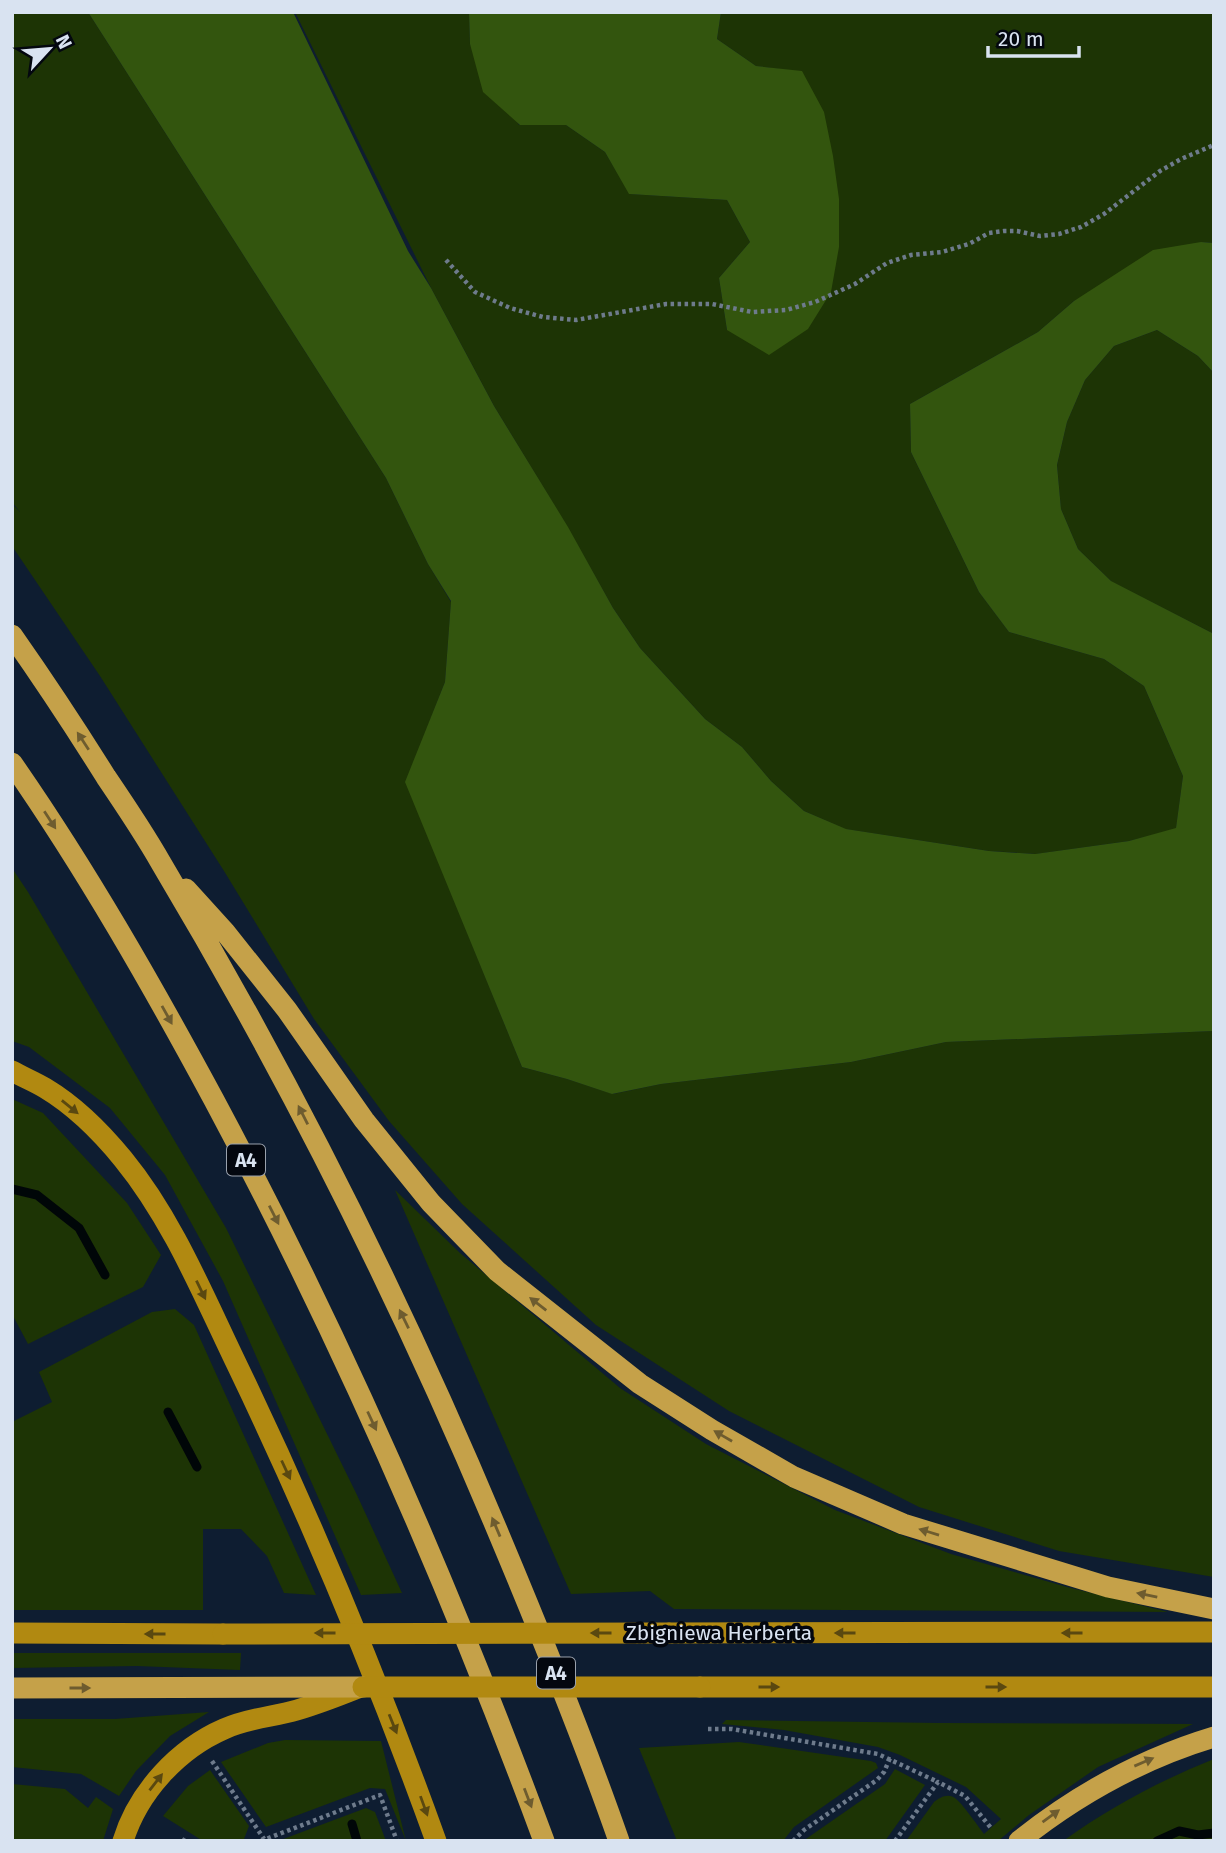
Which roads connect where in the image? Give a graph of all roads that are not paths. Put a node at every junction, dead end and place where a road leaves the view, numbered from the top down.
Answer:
1 (12, 635) edge
2 (12, 763) edge
3 (160, 860) junction
4 (12, 1071) edge
5 (1214, 1609) edge
6 (1214, 1632) edge
7 (12, 1633) edge
8 (363, 1687) junction
9 (1214, 1687) edge
10 (12, 1688) edge
11 (1214, 1737) edge
12 (123, 1841) edge
13 (436, 1841) edge
14 (544, 1841) edge
15 (619, 1841) edge
16 (1019, 1841) edge

3 -> 1 highway, A4
2 -> 14 highway, A4
5 -> 3 highway
15 -> 3 highway, A4
4 -> 13 main road
6 -> 7 main road, Zbigniewa Herberta, bridge
8 -> 9 main road, bridge
10 -> 8 highway
12 -> 8 main road
16 -> 11 highway

